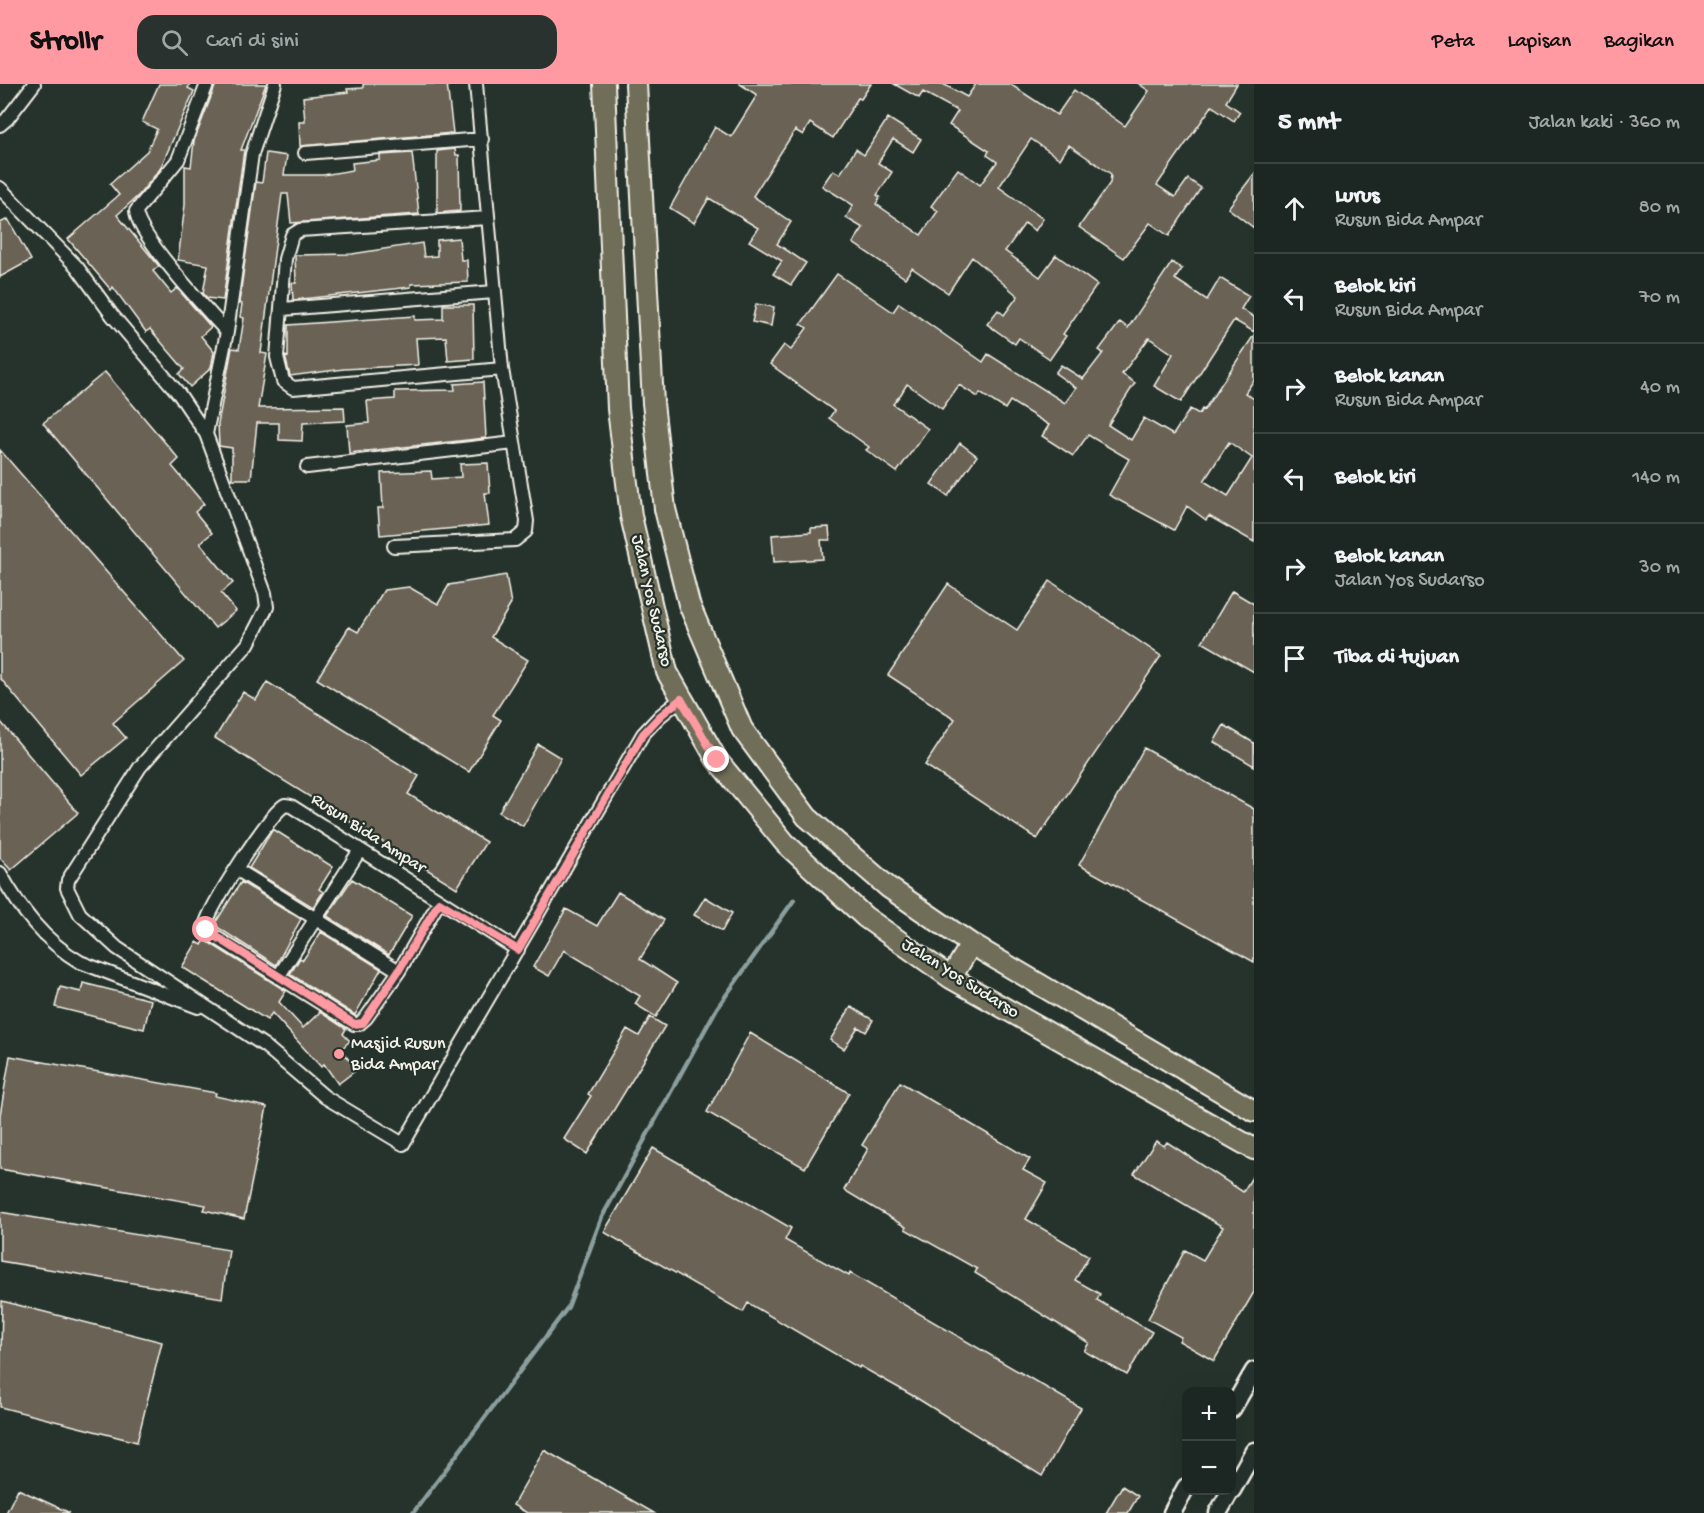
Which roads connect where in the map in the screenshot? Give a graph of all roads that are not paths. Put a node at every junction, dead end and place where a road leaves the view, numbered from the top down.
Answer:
1 (34, 84) edge
2 (207, 84) edge
3 (275, 84) edge
4 (476, 84) edge
5 (604, 84) edge
6 (636, 84) edge
7 (0, 125) edge
8 (482, 139) junction
9 (305, 153) dead end
10 (0, 188) edge
11 (488, 218) junction
12 (494, 292) junction
13 (283, 309) junction
14 (227, 332) junction
15 (502, 369) junction
16 (207, 434) junction
17 (514, 442) junction
18 (307, 467) dead end
19 (394, 546) dead end
20 (681, 699) junction
21 (794, 799) junction
22 (769, 823) junction
23 (360, 850) junction
24 (236, 869) junction
25 (0, 873) edge
26 (439, 902) junction
27 (316, 919) junction
28 (971, 944) junction
29 (518, 950) junction
30 (399, 970) junction
31 (278, 977) junction
32 (951, 978) junction
33 (221, 1016) junction
34 (1254, 1111) edge
35 (1254, 1149) edge
36 (1251, 1382) edge
37 (1236, 1403) edge
38 (1254, 1451) edge
39 (1238, 1464) edge
40 (1182, 1494) edge
41 (1228, 1495) edge
42 (1172, 1513) edge
43 (1218, 1513) edge

1 - 7 street
2 - 14 street
3 - 14 street
4 - 8 street
5 - 20 main road, Jalan Yos Sudarso
6 - 21 main road, Jalan Yos Sudarso
8 - 9 street
8 - 11 street
10 - 16 street
11 - 12 street
11 - 13 street
12 - 13 street
12 - 15 street
13 - 15 street
14 - 16 street
15 - 17 street
16 - 33 street
17 - 18 street
17 - 19 street
20 - 22 main road, Jalan Yos Sudarso
20 - 29 street
21 - 22 main road
21 - 28 main road, Jalan Yos Sudarso
22 - 32 main road, Jalan Yos Sudarso
23 - 24 street, Rusun Bida Ampar
23 - 26 street, Rusun Bida Ampar
23 - 27 street
24 - 27 street
24 - 31 street, Rusun Bida Ampar
25 - 33 street
26 - 29 street, Rusun Bida Ampar
26 - 30 street, Rusun Bida Ampar
27 - 30 street
27 - 31 street
28 - 32 main road
28 - 34 main road, Jalan Yos Sudarso
29 - 33 street
30 - 31 street, Rusun Bida Ampar
32 - 35 main road, Jalan Yos Sudarso
36 - 37 street
38 - 39 street
40 - 42 street
41 - 43 street

